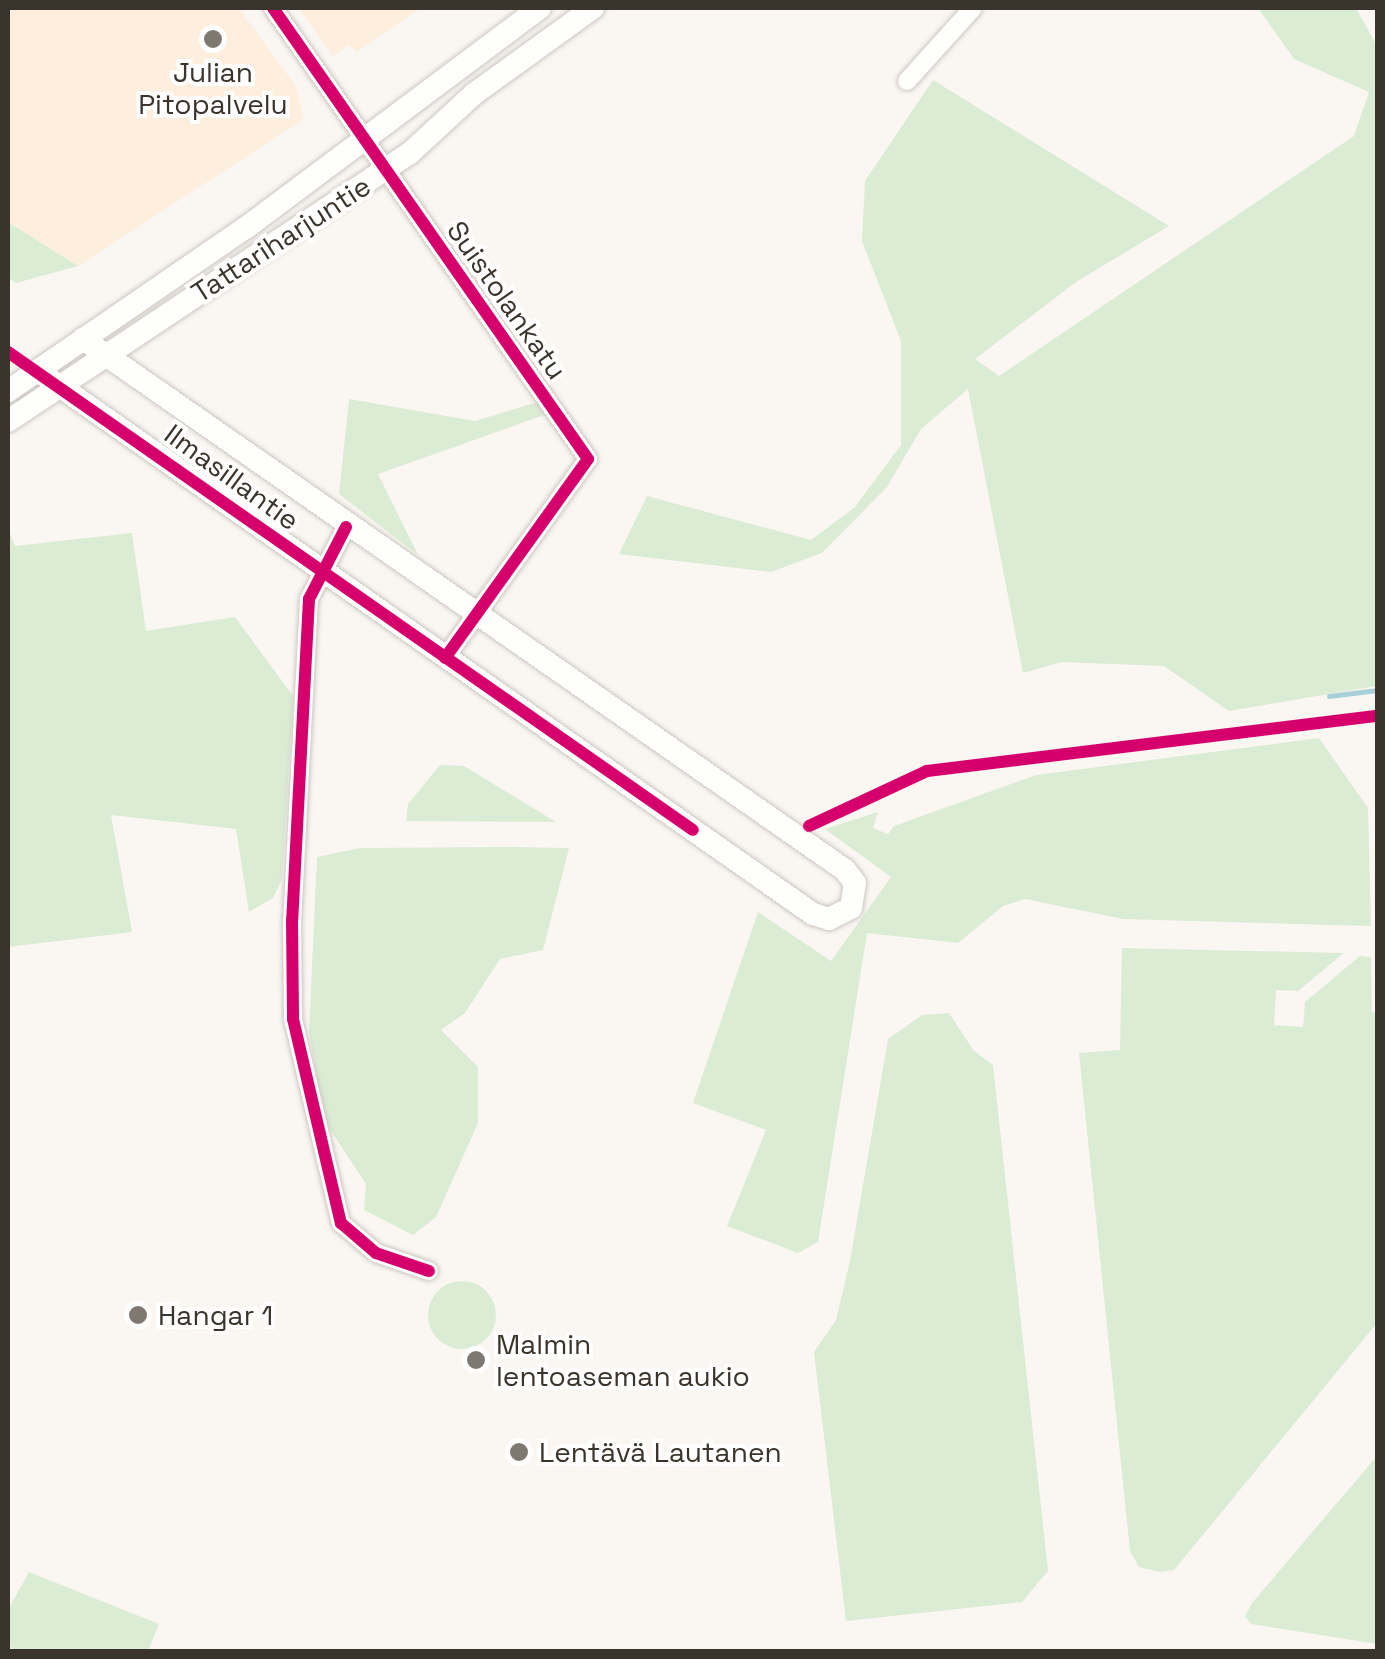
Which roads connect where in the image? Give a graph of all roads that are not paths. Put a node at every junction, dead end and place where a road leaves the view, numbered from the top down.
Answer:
1 (273, 8) edge
2 (540, 8) edge
3 (592, 8) edge
4 (973, 8) edge
5 (907, 80) dead end
6 (362, 144) junction
7 (383, 171) junction
8 (82, 339) junction
9 (103, 353) junction
10 (38, 370) junction
11 (59, 385) junction
12 (8, 390) edge
13 (8, 421) edge
14 (346, 527) junction
15 (322, 572) junction
16 (475, 618) junction
17 (445, 658) junction
18 (429, 1271) dead end

1 - 6 street, Suistolankatu
2 - 6 main road, Tattariharjuntie
3 - 7 main road, Tattariharjuntie
4 - 5 street
6 - 7 street, Suistolankatu
6 - 8 main road, Tattariharjuntie
7 - 9 main road, Tattariharjuntie
7 - 16 street, Suistolankatu
8 - 9 main road, Ilmasillantie
8 - 10 main road, Tattariharjuntie
9 - 11 main road, Tattariharjuntie
9 - 14 main road, Ilmasillantie
10 - 11 main road, Ilmasillantie
10 - 12 main road, Tattariharjuntie
11 - 13 main road, Tattariharjuntie
11 - 15 main road, Ilmasillantie
14 - 15 street
14 - 16 main road, Ilmasillantie
15 - 17 main road, Ilmasillantie
15 - 18 street
16 - 17 street
16 - 17 main road, Ilmasillantie

